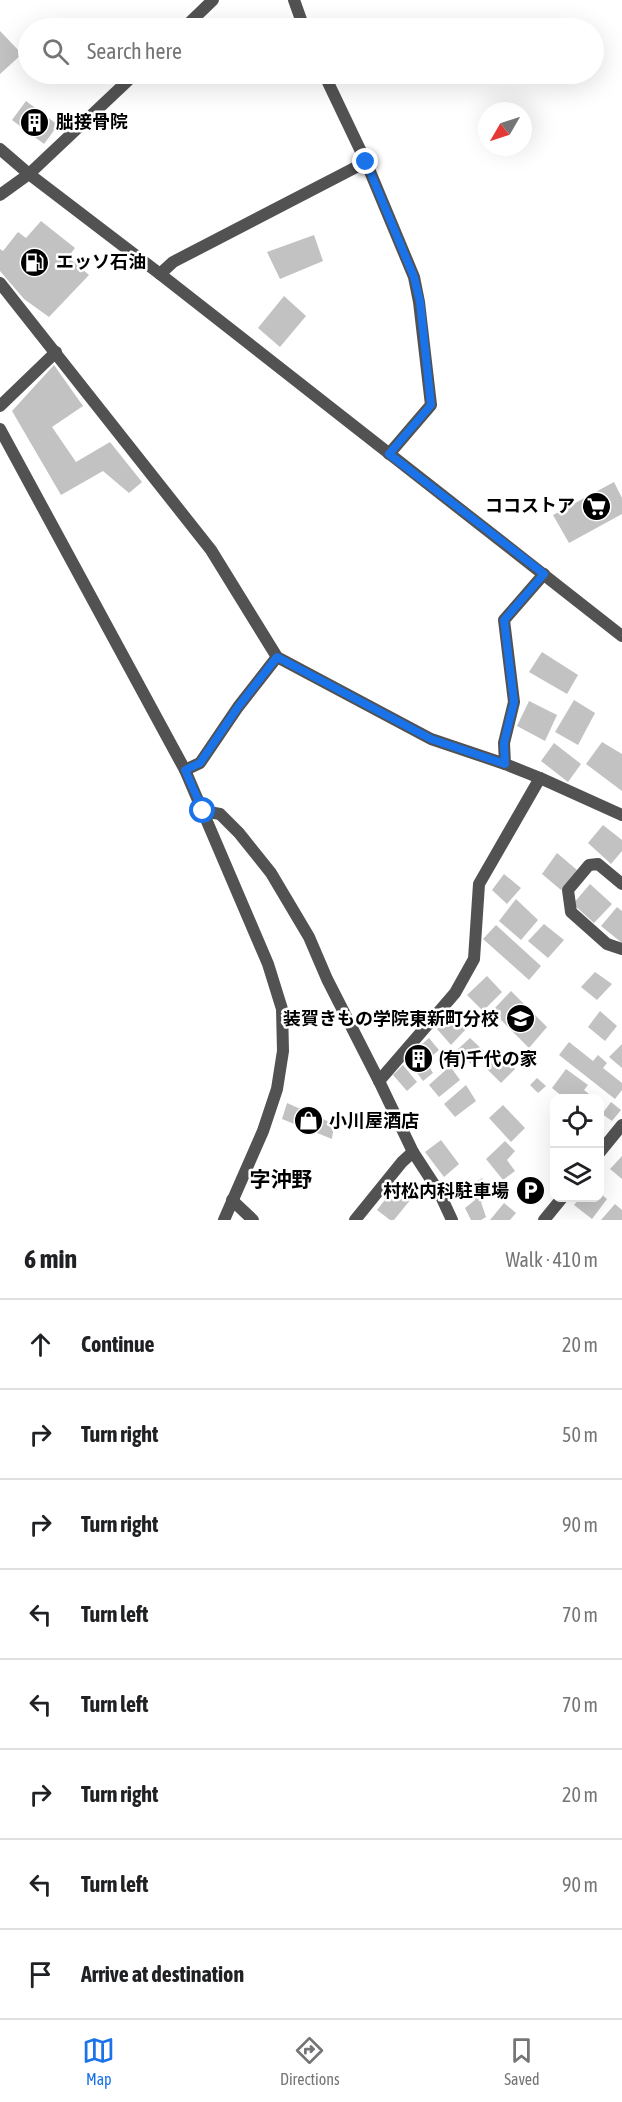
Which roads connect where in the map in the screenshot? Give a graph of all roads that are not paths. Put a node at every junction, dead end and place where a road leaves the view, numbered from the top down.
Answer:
1 (213, 0) edge
2 (294, 0) edge
3 (194, 18) edge
4 (300, 18) edge
5 (124, 84) edge
6 (329, 84) edge
7 (0, 149) edge
8 (366, 162) junction
9 (29, 174) junction
10 (0, 195) edge
11 (160, 274) junction
12 (0, 284) edge
13 (56, 352) junction
14 (0, 406) edge
15 (0, 429) edge
16 (389, 454) junction
17 (544, 574) junction
18 (622, 636) edge
19 (277, 657) junction
20 (505, 764) junction
21 (185, 770) junction
22 (540, 778) junction
23 (203, 811) junction
24 (622, 815) edge
25 (622, 884) edge
26 (622, 949) edge
27 (379, 1081) junction
28 (622, 1125) edge
29 (603, 1148) edge
30 (413, 1152) junction
31 (232, 1200) junction
32 (558, 1202) edge
33 (224, 1220) edge
34 (253, 1220) edge
35 (355, 1220) edge
36 (452, 1220) edge
37 (544, 1220) edge

1 - 3 street
2 - 4 street
5 - 9 street
6 - 8 street
7 - 9 street
8 - 11 street
8 - 16 street
9 - 10 street
9 - 11 street
11 - 16 street
12 - 13 street
13 - 14 street
13 - 19 street
15 - 21 street
16 - 17 street
17 - 18 street
17 - 20 street
19 - 20 street
19 - 21 street
20 - 22 street
21 - 23 street
22 - 24 street
22 - 27 street
23 - 27 street
23 - 31 street
25 - 26 street
27 - 30 street
28 - 29 street
30 - 35 street
30 - 36 street
31 - 33 street
31 - 34 street
32 - 37 street

